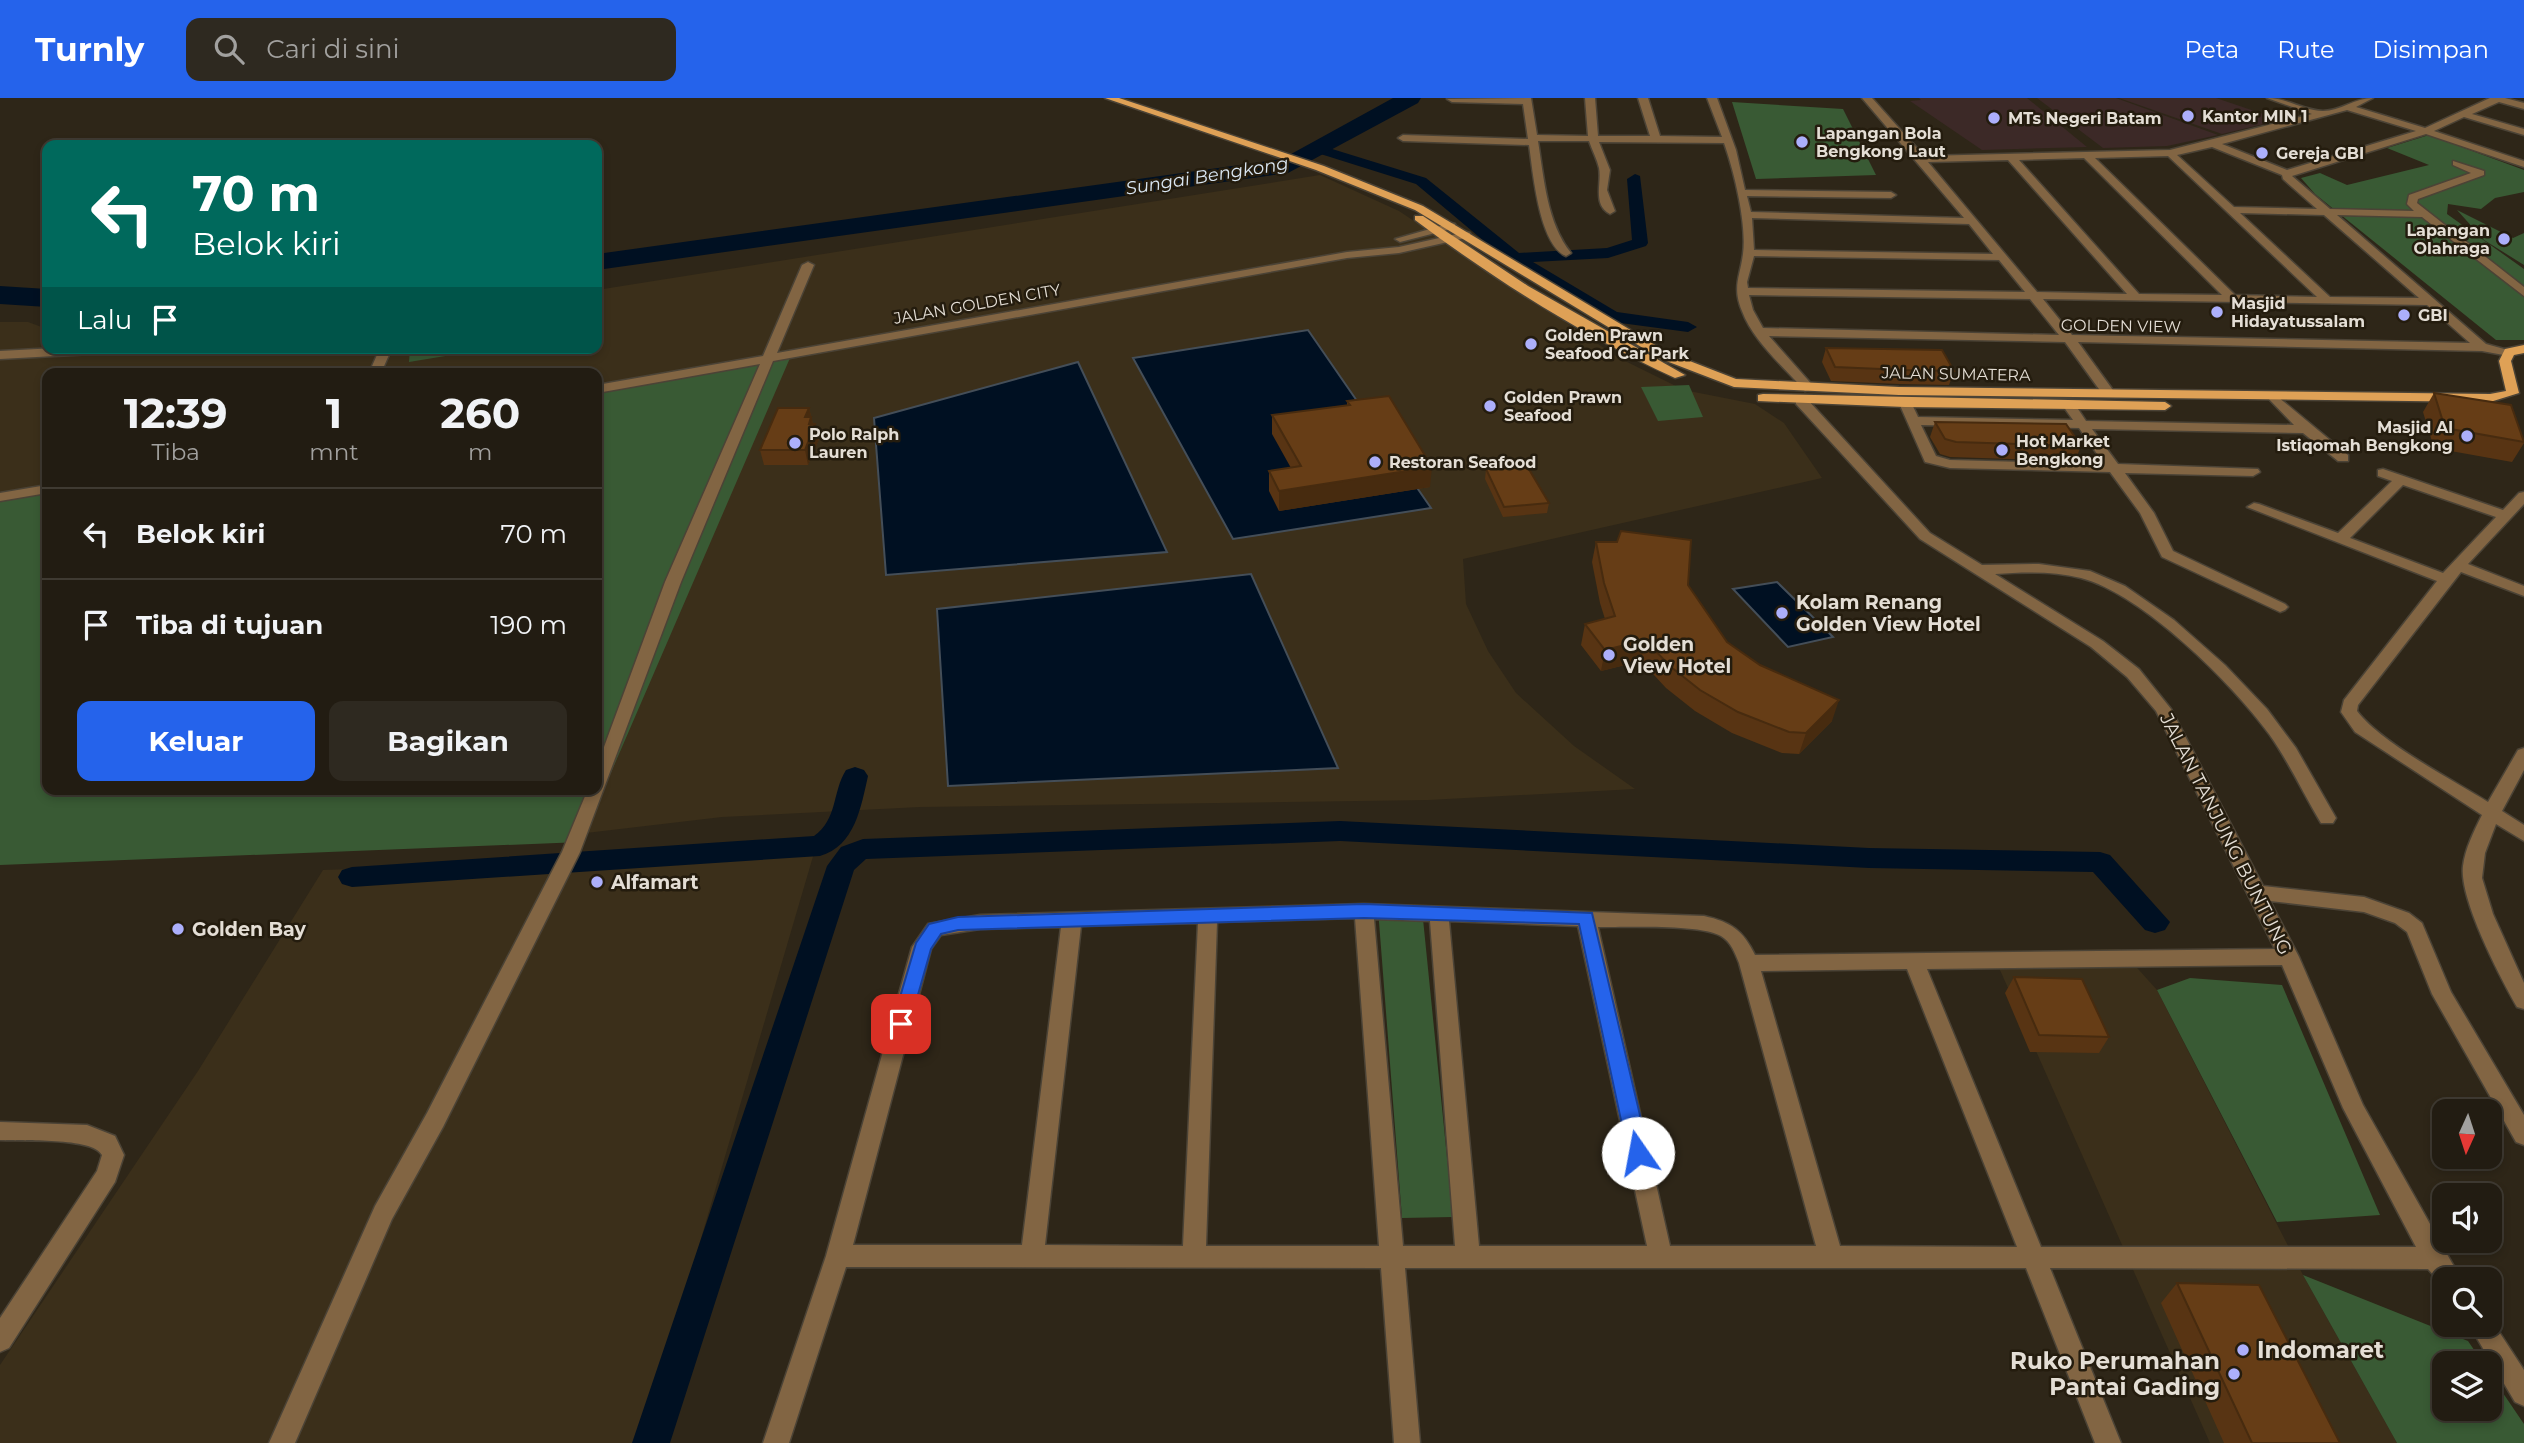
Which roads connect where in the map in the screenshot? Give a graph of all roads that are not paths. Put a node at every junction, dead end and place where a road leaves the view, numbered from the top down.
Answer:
1 (1110, 98) edge
2 (1590, 98) edge
3 (1643, 98) edge
4 (1712, 98) edge
5 (1867, 98) edge
6 (2272, 98) edge
7 (2368, 98) edge
8 (2496, 98) edge
9 (1452, 99) edge
10 (1527, 99) edge
11 (2524, 106) edge
12 (2347, 107) junction
13 (2320, 113) junction
14 (2463, 114) junction
15 (2426, 131) junction
16 (2524, 132) edge
17 (1404, 138) dead end
18 (1593, 139) junction
19 (1656, 139) junction
20 (1533, 140) junction
21 (1726, 140) junction
22 (2213, 144) junction
23 (2085, 153) junction
24 (2170, 153) junction
25 (2010, 156) junction
26 (1921, 159) junction
27 (2456, 163) dead end
28 (2524, 164) edge
29 (2287, 173) junction
30 (1741, 193) junction
31 (1389, 194) junction
32 (2234, 210) junction
33 (1610, 211) dead end
34 (2326, 213) junction
35 (2426, 214) junction
36 (1745, 215) junction
37 (1907, 220) junction
38 (1973, 221) junction
39 (1451, 226) junction
40 (1435, 230) junction
41 (1466, 235) junction
42 (1448, 241) junction
43 (1364, 253) junction
44 (1566, 253) dead end
45 (1749, 253) junction
46 (2003, 257) junction
47 (808, 265) dead end
48 (1742, 291) junction
49 (2524, 293) edge
50 (2033, 295) junction
51 (2136, 297) junction
52 (2230, 297) junction
53 (2326, 299) junction
54 (2429, 302) junction
55 (1759, 332) junction
56 (2071, 341) junction
57 (2482, 347) junction
58 (2524, 349) edge
59 (2509, 352) junction
60 (42, 353) edge
61 (0, 355) edge
62 (767, 359) junction
63 (602, 388) edge
64 (1809, 388) junction
65 (2109, 393) junction
66 (1801, 401) junction
67 (2277, 401) junction
68 (1905, 403) junction
69 (2524, 404) edge
70 (2068, 406) junction
71 (1915, 421) junction
72 (2083, 426) junction
73 (2306, 429) junction
74 (2343, 458) dead end
75 (2111, 466) junction
76 (2253, 472) dead end
77 (2383, 473) dead end
78 (2400, 480) junction
79 (42, 490) edge
80 (2524, 496) edge
81 (0, 497) edge
82 (2254, 507) dead end
83 (2507, 516) junction
84 (2340, 539) junction
85 (2458, 565) junction
86 (1977, 570) junction
87 (2446, 579) junction
88 (2524, 590) edge
89 (2280, 607) dead end
90 (2524, 754) edge
91 (602, 775) edge
92 (595, 795) edge
93 (2491, 815) junction
94 (2327, 818) dead end
95 (2524, 834) edge
96 (2258, 892) junction
97 (1364, 911) junction
98 (1208, 914) junction
99 (1439, 914) junction
100 (1586, 918) junction
101 (1073, 920) junction
102 (2289, 957) junction
103 (1914, 961) junction
104 (1749, 963) junction
105 (2524, 1002) edge
106 (0, 1131) edge
107 (2524, 1135) edge
108 (838, 1255) junction
109 (1032, 1256) junction
110 (1194, 1256) junction
111 (1393, 1257) junction
112 (1468, 1257) junction
113 (1661, 1258) junction
114 (1831, 1258) junction
115 (2034, 1258) junction
116 (2434, 1258) junction
117 (2440, 1267) edge
118 (1, 1336) edge
119 (2489, 1337) edge
120 (2524, 1393) edge
121 (282, 1443) edge
122 (776, 1443) edge
123 (1407, 1443) edge
124 (2108, 1443) edge

1 - 31 main road, JALAN SUMATERA
2 - 18 street
3 - 19 street
4 - 21 street
5 - 26 street
6 - 13 street
7 - 12 street
8 - 11 street
8 - 14 street
9 - 10 street
10 - 20 street
12 - 13 street
12 - 15 street
13 - 22 street
14 - 15 street
14 - 16 street
15 - 28 street
15 - 29 street
17 - 20 street
18 - 19 street
18 - 20 street
18 - 33 street
19 - 21 street
20 - 44 street
21 - 30 street
22 - 24 street
22 - 29 street
23 - 24 street
23 - 25 street
23 - 52 street
24 - 32 street
25 - 26 street
25 - 51 street
26 - 38 street
27 - 35 street
29 - 34 street
30 - 36 street
30 - 37 street
31 - 39 main road, JALAN SUMATERA
31 - 40 main road, JALAN SUMATERA
32 - 34 street
32 - 53 street
34 - 35 street
34 - 54 street
35 - 49 street
36 - 37 street
36 - 45 street
37 - 38 street
38 - 46 street
39 - 40 street, JALAN GOLDEN CITY
39 - 41 main road, JALAN SUMATERA
40 - 42 main road, JALAN SUMATERA
40 - 43 street, JALAN GOLDEN CITY
41 - 42 street, JALAN GOLDEN CITY
41 - 64 main road, JALAN SUMATERA
42 - 43 street, JALAN GOLDEN CITY
42 - 66 main road, JALAN SUMATERA
43 - 62 street, JALAN GOLDEN CITY
45 - 46 street
45 - 48 street
46 - 50 street
47 - 62 street
48 - 50 street
48 - 55 street
50 - 51 street
50 - 56 street
51 - 52 street
52 - 53 street
53 - 54 street
54 - 57 street
55 - 56 street, GOLDEN VIEW
55 - 64 street
56 - 57 street, GOLDEN VIEW
56 - 65 street
57 - 59 street, GOLDEN VIEW
58 - 59 main road
59 - 67 main road, JALAN SUMATERA
60 - 61 street
62 - 63 street, JALAN GOLDEN CITY
62 - 91 street
64 - 65 main road, JALAN SUMATERA
65 - 67 main road, JALAN SUMATERA
66 - 68 main road, JALAN SUMATERA
66 - 86 street, JALAN TANJUNG BUNTUNG
67 - 69 main road, JALAN SUMATERA
67 - 70 main road, JALAN SUMATERA
67 - 73 street
68 - 70 main road, JALAN SUMATERA
68 - 71 street
70 - 72 street
71 - 72 street
71 - 75 street
72 - 73 street
72 - 75 street
73 - 74 street
75 - 76 street
75 - 89 street
77 - 78 street
78 - 83 street
78 - 84 street
79 - 81 street
80 - 83 street
82 - 84 street
83 - 85 street
84 - 87 street
85 - 87 street
85 - 88 street
86 - 94 street
86 - 96 street, JALAN TANJUNG BUNTUNG
87 - 93 street
90 - 93 street
92 - 121 street
93 - 95 street
93 - 105 street
96 - 102 street, JALAN TANJUNG BUNTUNG
96 - 107 street
97 - 98 street
97 - 99 street
97 - 111 street
98 - 101 street
98 - 110 street
99 - 100 street
99 - 112 street
100 - 104 street
100 - 113 street
101 - 108 street
101 - 109 street
102 - 103 street
102 - 116 street, JALAN TANJUNG BUNTUNG
103 - 104 street
103 - 115 street
104 - 114 street
106 - 118 street
108 - 109 street
108 - 122 street
109 - 110 street
110 - 111 street
111 - 112 street
111 - 123 street
112 - 113 street
113 - 114 street
114 - 115 street
115 - 116 street
115 - 124 street
116 - 117 street, JALAN TANJUNG BUNTUNG
119 - 120 street

